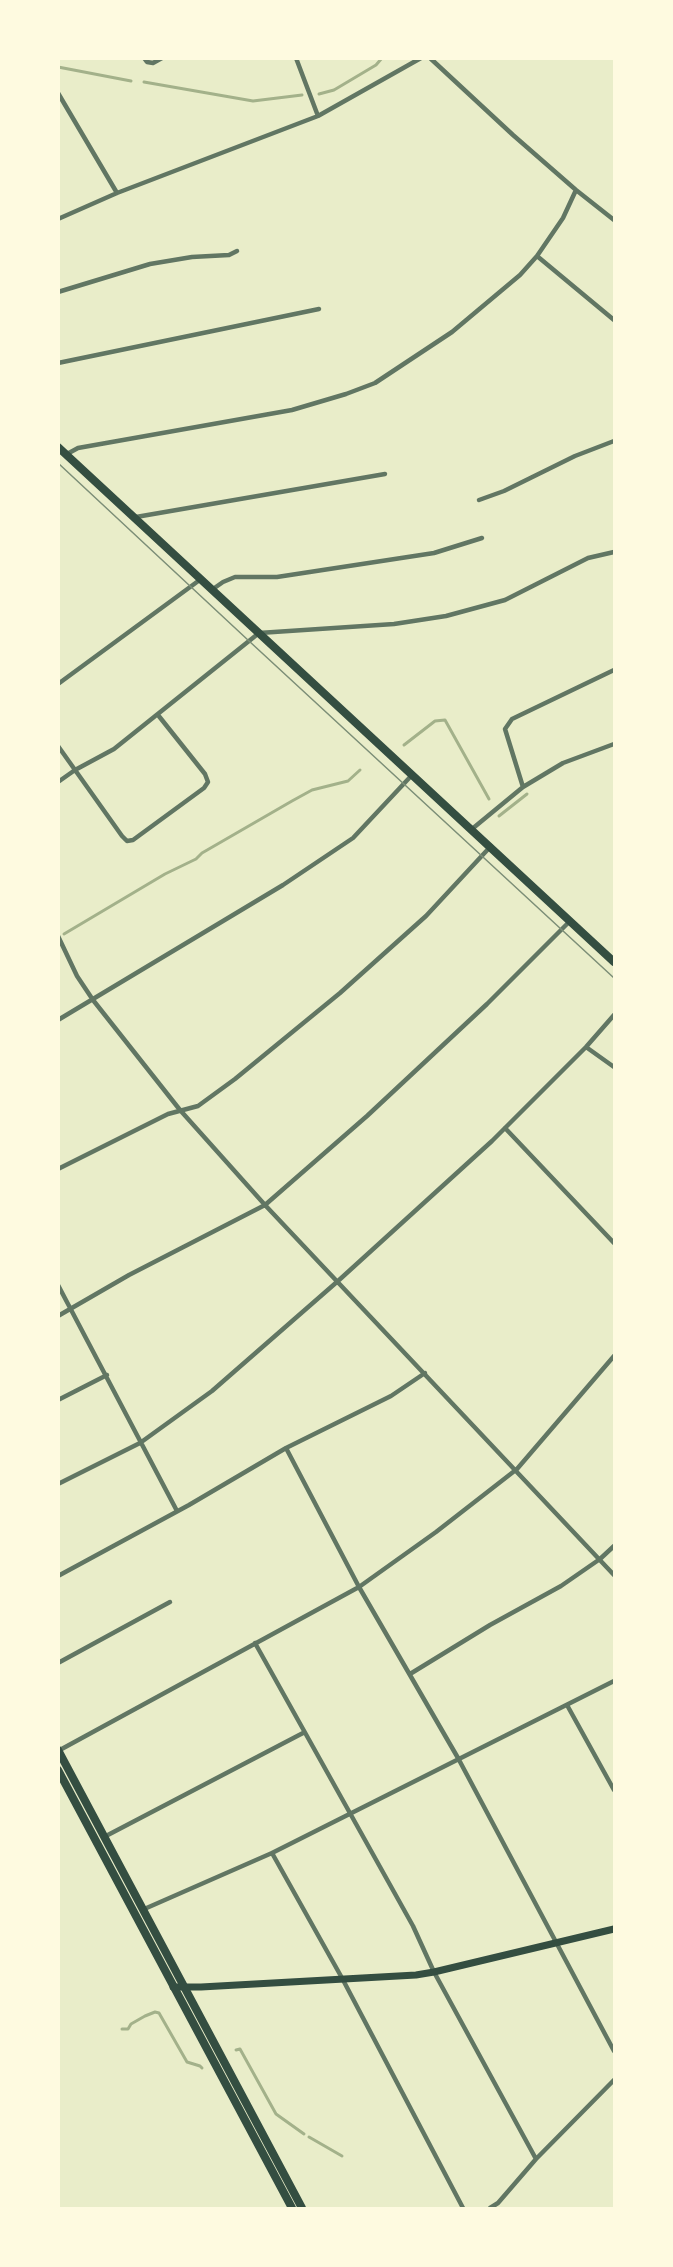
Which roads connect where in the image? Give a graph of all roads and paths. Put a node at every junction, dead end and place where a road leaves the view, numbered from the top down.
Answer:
1 (144, 58) edge
2 (162, 58) edge
3 (296, 58) edge
4 (421, 58) edge
5 (430, 58) edge
6 (58, 93) edge
7 (318, 116) junction
8 (576, 190) junction
9 (117, 193) junction
10 (58, 219) edge
11 (615, 220) edge
12 (237, 251) dead end
13 (537, 256) junction
14 (58, 292) edge
15 (319, 309) dead end
16 (615, 320) edge
17 (58, 363) edge
18 (615, 441) edge
19 (58, 447) edge
20 (67, 454) junction
21 (385, 474) dead end
22 (479, 500) dead end
23 (136, 517) junction
24 (482, 538) dead end
25 (615, 552) edge
26 (201, 579) junction
27 (213, 589) junction
28 (260, 633) junction
29 (615, 670) edge
30 (58, 684) edge
31 (158, 715) junction
32 (615, 744) edge
33 (58, 746) edge
34 (75, 770) junction
35 (413, 775) junction
36 (58, 782) edge
37 (523, 787) junction
38 (472, 829) junction
39 (491, 846) junction
40 (571, 920) junction
41 (58, 936) edge
42 (615, 962) edge
43 (93, 1000) junction
44 (615, 1015) edge
45 (58, 1020) edge
46 (586, 1047) junction
47 (615, 1067) edge
48 (180, 1110) junction
49 (505, 1128) junction
50 (58, 1169) edge
51 (265, 1205) junction
52 (615, 1244) edge
53 (338, 1281) junction
54 (58, 1285) edge
55 (72, 1309) junction
56 (58, 1316) edge
57 (615, 1356) edge
58 (425, 1372) junction
59 (107, 1375) junction
60 (58, 1400) edge
61 (140, 1443) junction
62 (286, 1448) junction
63 (517, 1469) junction
64 (58, 1484) edge
65 (177, 1512) junction
66 (615, 1546) edge
67 (600, 1560) junction
68 (615, 1575) edge
69 (58, 1576) edge
70 (359, 1587) junction
71 (170, 1602) dead end
72 (255, 1643) junction
73 (58, 1663) edge
74 (410, 1674) junction
75 (615, 1681) edge
76 (567, 1705) junction
77 (303, 1733) junction
78 (59, 1751) edge
79 (458, 1758) junction
80 (58, 1770) edge
81 (615, 1790) edge
82 (349, 1813) junction
83 (105, 1837) junction
84 (97, 1841) junction
85 (272, 1853) junction
86 (144, 1910) junction
87 (135, 1914) junction
88 (615, 1929) edge
89 (557, 1943) junction
90 (434, 1972) junction
91 (342, 1978) junction
92 (173, 1986) junction
93 (184, 1986) junction
94 (615, 2052) edge
95 (615, 2080) edge
96 (536, 2159) junction
97 (280, 2167) junction
98 (272, 2171) junction
99 (292, 2208) edge
100 (302, 2208) edge
101 (463, 2208) edge
102 (490, 2208) edge

1 - 2 street
3 - 7 street
4 - 7 street
5 - 8 street
6 - 9 street
7 - 9 street
8 - 11 street
8 - 13 street
9 - 10 street
12 - 14 street
13 - 16 street
13 - 20 street
15 - 17 street
18 - 22 street
19 - 20 main road
20 - 23 main road
21 - 23 street
23 - 26 main road
24 - 27 street
25 - 28 street
26 - 27 main road
26 - 30 street
27 - 28 main road
28 - 31 street
28 - 35 main road
29 - 37 street
31 - 34 street
31 - 34 street
32 - 37 street
33 - 34 street
34 - 36 street
35 - 38 main road
35 - 43 street
37 - 38 street
38 - 39 main road
39 - 40 main road
39 - 48 street
40 - 42 main road
40 - 51 street
41 - 43 street
43 - 45 street
43 - 48 street
44 - 46 street
46 - 47 street
46 - 49 street
48 - 50 street
48 - 51 street
49 - 52 street
49 - 53 street
51 - 53 street
51 - 55 street
53 - 58 street
53 - 61 street
54 - 55 street
55 - 56 street
55 - 59 street
57 - 63 street
58 - 62 street
58 - 63 street
59 - 60 street
59 - 61 street
61 - 64 street
61 - 65 street
62 - 65 street
62 - 70 street
63 - 67 street
63 - 70 street
65 - 69 street
66 - 67 street
67 - 68 street
67 - 74 street
70 - 72 street
70 - 74 street
71 - 73 street
72 - 77 street
72 - 78 street
74 - 79 street
75 - 76 street
76 - 79 street
76 - 81 street
77 - 82 street
77 - 83 street
78 - 83 main road
79 - 82 street
79 - 89 street
80 - 84 main road
82 - 85 street
82 - 90 street
83 - 84 street
83 - 86 main road
84 - 87 main road
85 - 86 street
85 - 91 street
86 - 87 street
86 - 93 main road
87 - 92 main road
88 - 89 main road
89 - 90 main road
89 - 94 street
90 - 91 main road
90 - 96 street
91 - 93 main road
91 - 101 street
92 - 93 main road
92 - 98 main road
93 - 97 main road
95 - 96 street
96 - 102 street
97 - 98 street
97 - 100 main road
98 - 99 main road

